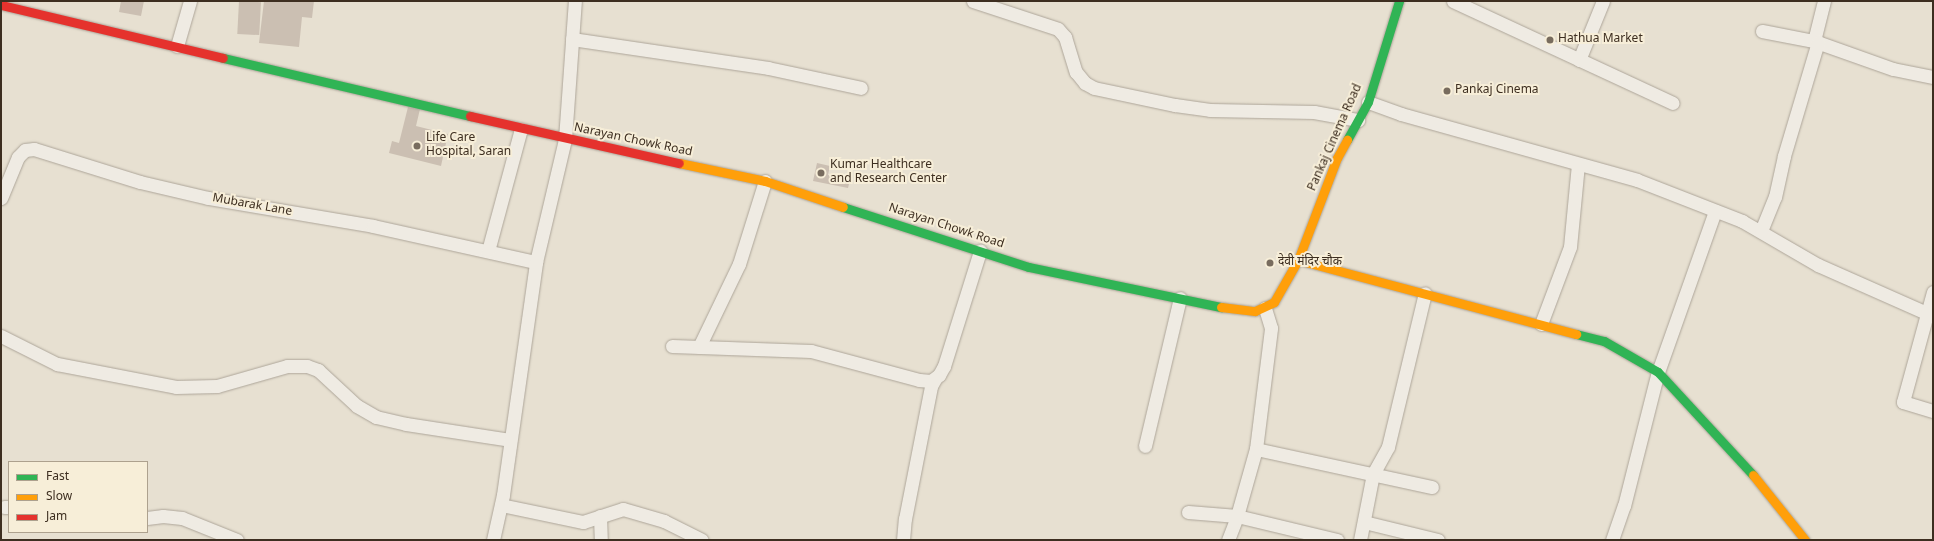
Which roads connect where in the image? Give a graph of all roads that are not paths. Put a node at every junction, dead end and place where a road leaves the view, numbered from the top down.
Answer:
1 (190, 1) edge
2 (575, 1) edge
3 (973, 1) edge
4 (1399, 1) edge
5 (1453, 1) edge
6 (1603, 1) edge
7 (1824, 1) edge
8 (1, 5) edge
9 (1762, 31) dead end
10 (572, 39) junction
11 (1816, 42) junction
12 (177, 46) junction
13 (1579, 60) junction
14 (1933, 77) edge
15 (861, 88) dead end
16 (1368, 102) junction
17 (1673, 103) dead end
18 (1358, 120) junction
19 (521, 129) junction
20 (565, 139) junction
21 (1578, 164) junction
22 (765, 181) junction
23 (1, 198) edge
24 (1715, 210) junction
25 (1761, 231) junction
26 (488, 251) junction
27 (980, 251) junction
28 (1298, 260) junction
29 (536, 262) junction
30 (1933, 292) edge
31 (1425, 293) junction
32 (1180, 298) junction
33 (1265, 308) junction
34 (1930, 315) edge
35 (1541, 324) junction
36 (1, 336) edge
37 (672, 346) dead end
38 (699, 346) junction
39 (1658, 372) junction
40 (935, 379) junction
41 (1933, 411) edge
42 (510, 440) junction
43 (1145, 446) dead end
44 (1256, 449) junction
45 (1373, 474) junction
46 (1432, 487) dead end
47 (501, 505) junction
48 (1188, 512) dead end
49 (600, 516) junction
50 (1238, 516) junction
51 (148, 518) edge
52 (1364, 522) junction
53 (238, 540) edge
54 (493, 540) edge
55 (601, 540) edge
56 (702, 540) edge
57 (903, 540) edge
58 (1228, 540) edge
59 (1337, 540) edge
60 (1360, 540) edge
61 (1438, 540) edge
62 (1612, 540) edge
63 (1805, 540) edge

1 - 12 street
2 - 10 street
3 - 18 street
4 - 16 street, Pankaj Cinema Road
5 - 13 street
6 - 13 street
7 - 11 street
8 - 12 street, Narayan Chowk Road
9 - 11 street
10 - 15 street
10 - 20 street
11 - 14 street
11 - 25 street
12 - 19 street, Narayan Chowk Road
13 - 17 street
16 - 18 street, Pankaj Cinema Road
16 - 21 street
18 - 28 street, Pankaj Cinema Road
19 - 20 street, Narayan Chowk Road
19 - 26 street
20 - 22 street, Narayan Chowk Road
20 - 29 street
21 - 24 street
21 - 35 street
22 - 27 street, Narayan Chowk Road
22 - 38 street
23 - 26 street, Mubarak Lane
24 - 25 street
24 - 39 street
25 - 34 street
26 - 29 street, Mubarak Lane
27 - 32 street, Narayan Chowk Road
27 - 40 street
28 - 31 street
28 - 33 street
29 - 42 street
30 - 34 street
31 - 35 street
31 - 45 street
32 - 33 street, Narayan Chowk Road
32 - 43 street
33 - 44 street
34 - 41 street
35 - 39 street
36 - 42 street
37 - 38 street
38 - 40 street
39 - 62 street
39 - 63 street
40 - 57 street
42 - 47 street
44 - 45 street
44 - 50 street
45 - 46 street
45 - 52 street
47 - 49 street
47 - 54 street
48 - 50 street
49 - 55 street
49 - 56 street
50 - 58 street
50 - 59 street
51 - 53 street
52 - 60 street
52 - 61 street

